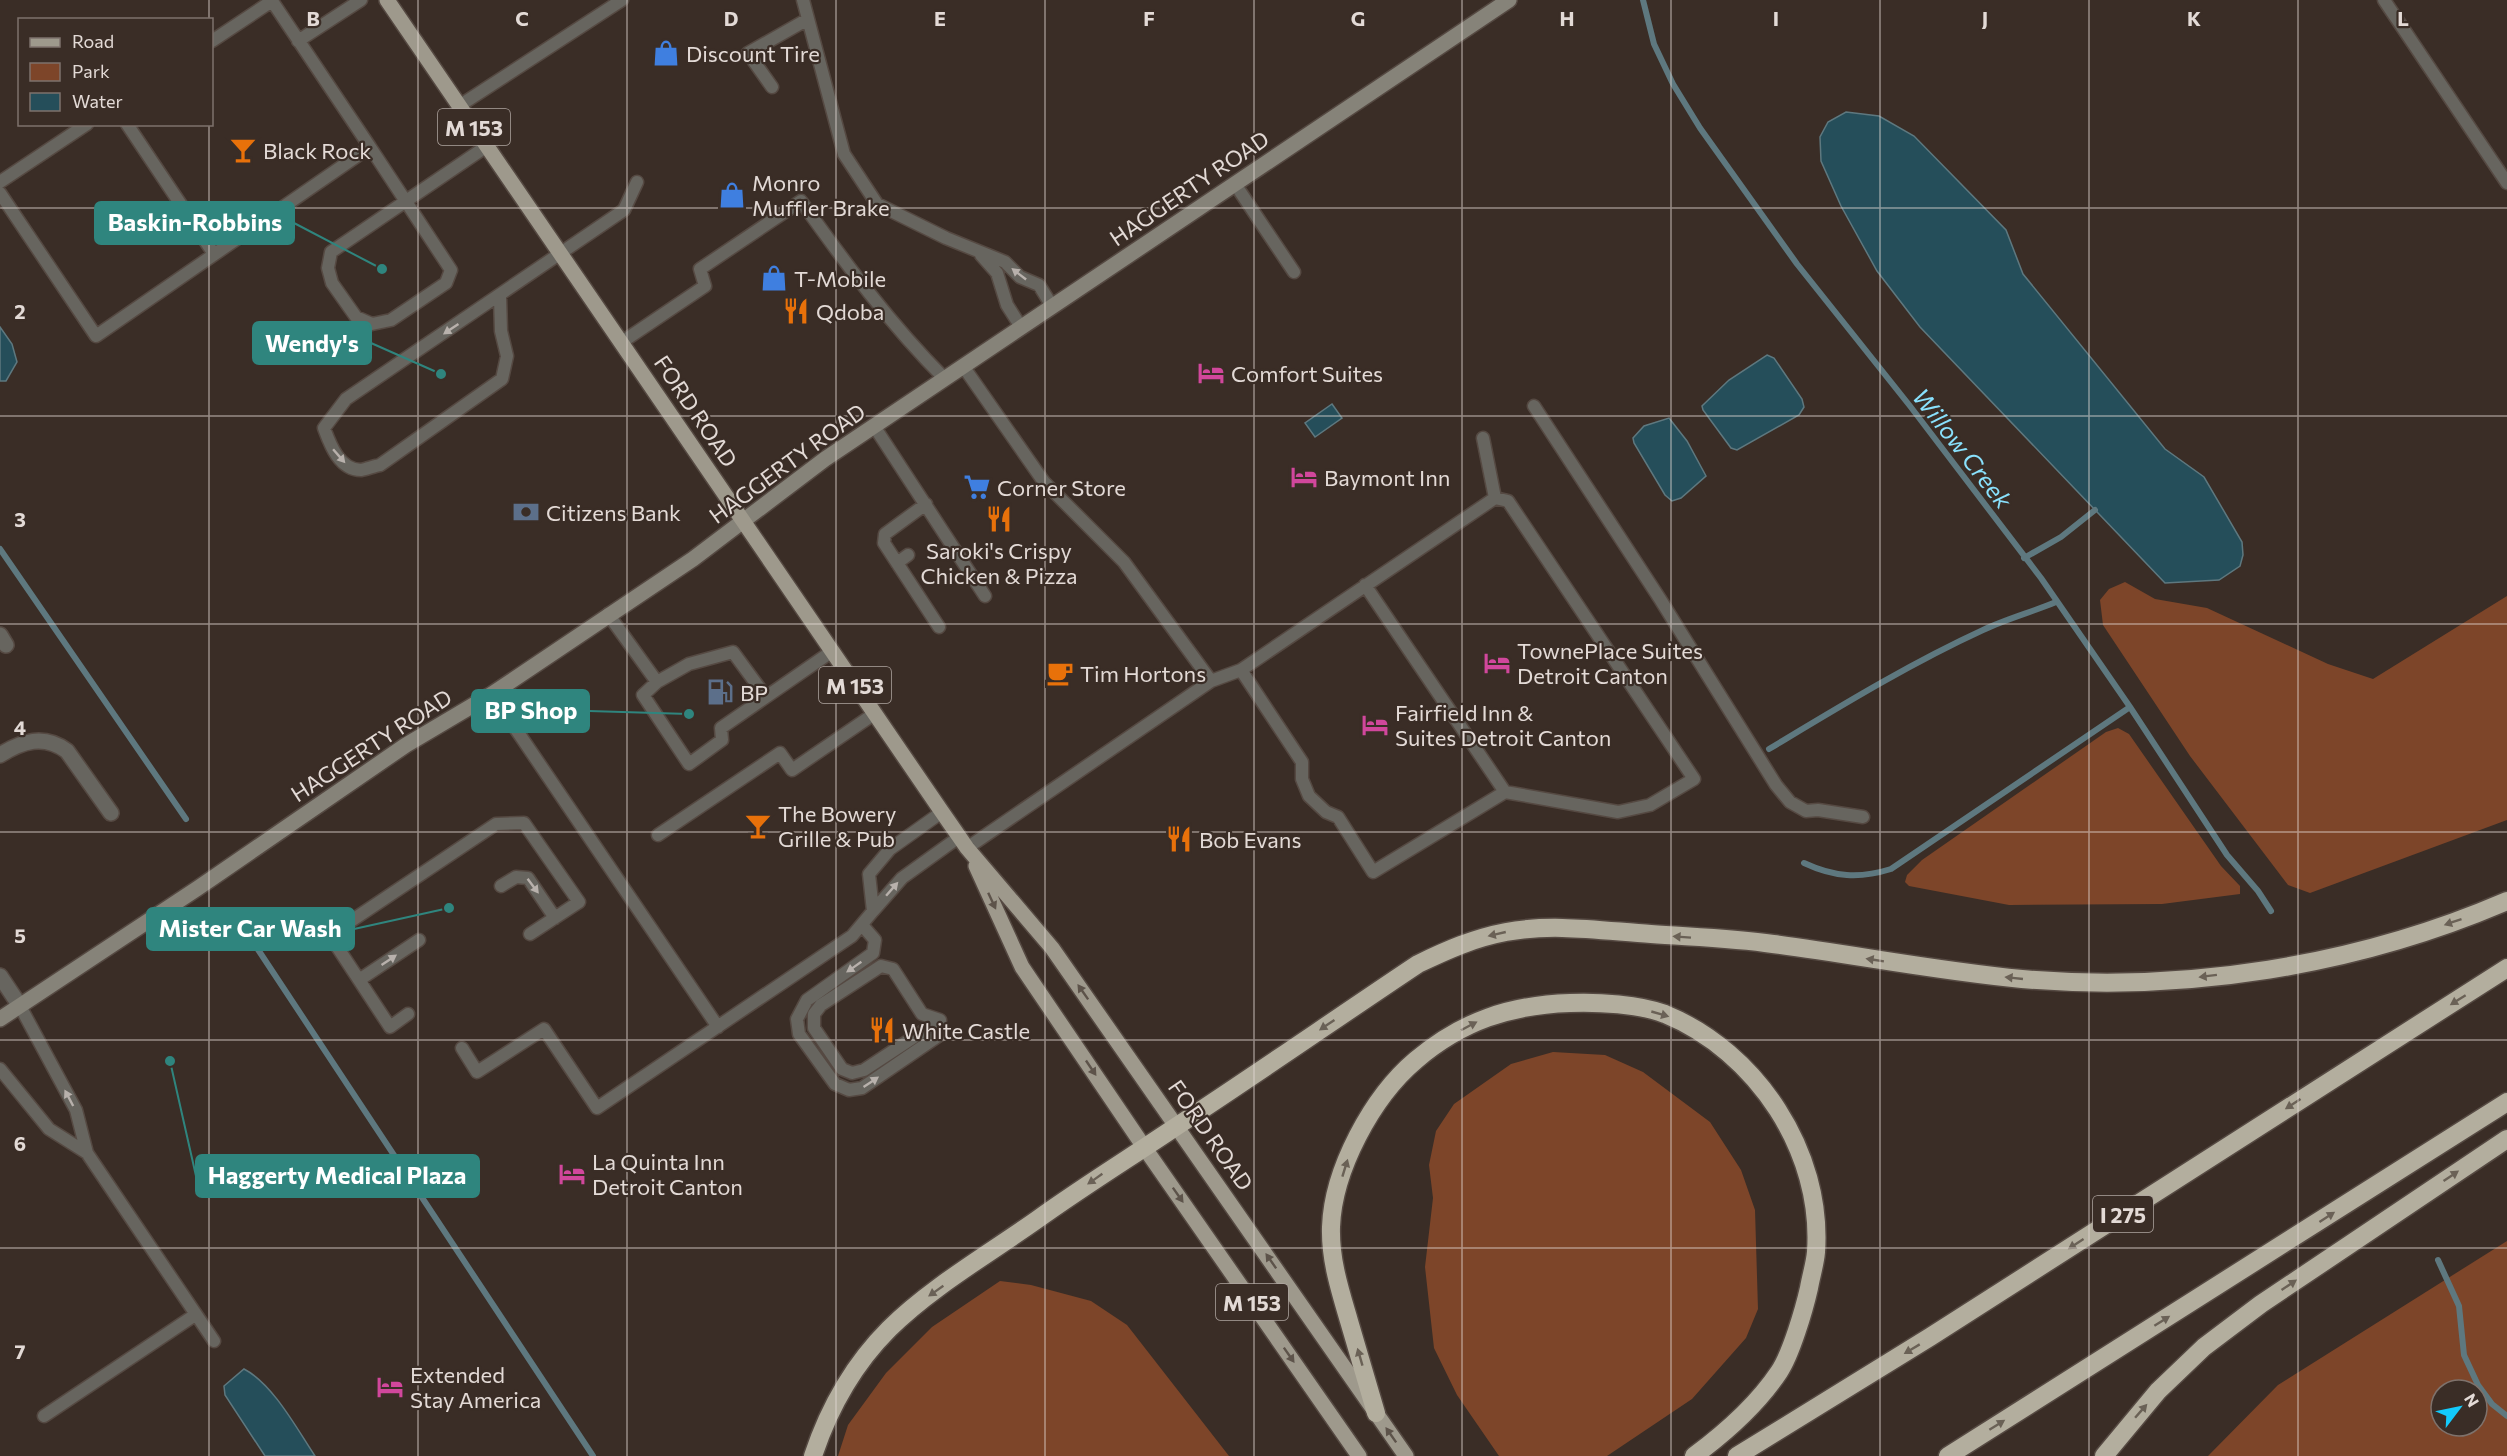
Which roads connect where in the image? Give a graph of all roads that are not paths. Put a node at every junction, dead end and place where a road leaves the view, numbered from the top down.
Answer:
1 (361, 0) edge
2 (387, 0) edge
3 (622, 0) edge
4 (803, 0) edge
5 (1509, 0) edge
6 (2384, 0) edge
7 (808, 19) junction
8 (213, 40) edge
9 (298, 41) junction
10 (772, 87) dead end
11 (459, 106) junction
12 (84, 126) edge
13 (128, 126) edge
14 (487, 146) junction
15 (370, 147) junction
16 (0, 182) edge
17 (637, 182) dead end
18 (2507, 183) edge
19 (1235, 184) junction
20 (0, 193) edge
21 (405, 202) junction
22 (978, 252) junction
23 (214, 254) junction
24 (562, 254) junction
25 (1294, 272) dead end
26 (500, 297) junction
27 (1053, 306) junction
28 (1021, 327) junction
29 (622, 342) junction
30 (963, 366) junction
31 (945, 379) junction
32 (1534, 406) dead end
33 (874, 426) junction
34 (1483, 438) dead end
35 (1495, 498) junction
36 (926, 504) junction
37 (744, 521) junction
38 (908, 555) dead end
39 (897, 563) junction
40 (921, 575) dead end
41 (910, 583) junction
42 (1365, 585) junction
43 (985, 596) dead end
44 (608, 614) junction
45 (939, 627) dead end
46 (831, 652) junction
47 (1241, 670) junction
48 (1211, 681) junction
49 (657, 682) junction
50 (492, 694) junction
51 (766, 697) junction
52 (874, 714) junction
53 (0, 755) edge
54 (1505, 792) junction
55 (942, 812) junction
56 (111, 813) dead end
57 (1863, 817) dead end
58 (658, 835) dead end
59 (963, 842) junction
60 (501, 886) dead end
61 (2507, 901) edge
62 (873, 911) junction
63 (555, 918) junction
64 (862, 925) junction
65 (530, 934) dead end
66 (419, 940) dead end
67 (2507, 968) edge
68 (0, 976) edge
69 (359, 980) junction
70 (20, 1006) junction
71 (408, 1014) dead end
72 (0, 1019) edge
73 (940, 1020) joint
74 (718, 1027) junction
75 (941, 1034) dead end
76 (462, 1048) dead end
77 (0, 1070) edge
78 (2507, 1102) edge
79 (1178, 1126) junction
80 (2507, 1139) edge
81 (1144, 1147) junction
82 (87, 1153) junction
83 (195, 1315) junction
84 (214, 1341) dead end
85 (1376, 1413) junction
86 (44, 1416) dead end
87 (813, 1456) edge
88 (1359, 1456) edge
89 (1406, 1456) edge
90 (1694, 1456) edge
91 (1737, 1456) edge
92 (1948, 1456) edge
93 (2104, 1456) edge

1 - 9 lane
2 - 11 main road, FORD ROAD / M 153
3 - 11 lane
4 - 7 lane
5 - 19 main road, HAGGERTY ROAD
6 - 18 lane
7 - 10 lane
7 - 22 lane
8 - 9 lane
9 - 15 lane
11 - 14 main road, FORD ROAD / M 153
12 - 16 lane
13 - 23 lane
14 - 21 lane
14 - 24 main road, FORD ROAD / M 153
15 - 21 lane
15 - 23 lane
17 - 24 lane
19 - 25 lane
19 - 27 main road, HAGGERTY ROAD
20 - 23 lane
21 - 21 lane
27 -> 22 lane
22 - 28 lane
24 - 26 lane
24 - 29 main road, FORD ROAD / M 153
26 -> 26 lane
27 - 28 main road, HAGGERTY ROAD
28 - 30 main road, HAGGERTY ROAD
29 - 31 lane
29 - 37 main road, FORD ROAD / M 153
30 - 31 main road, HAGGERTY ROAD
30 - 48 lane
31 - 33 main road, HAGGERTY ROAD
32 - 57 lane
33 - 36 lane
33 - 37 main road, HAGGERTY ROAD
34 - 35 lane
35 - 42 lane
35 - 54 lane
36 - 39 lane
36 - 43 lane
37 - 44 main road, HAGGERTY ROAD
37 - 46 main road, FORD ROAD / M 153
38 - 39 lane
39 - 41 lane
40 - 41 lane
41 - 45 lane
42 - 47 lane
42 - 54 lane
44 - 49 lane
44 - 50 main road, HAGGERTY ROAD
46 - 51 lane
46 - 52 main road, FORD ROAD / M 153
47 - 48 lane
47 - 54 lane
48 - 59 lane
49 - 51 lane
49 - 51 lane
50 - 70 main road, HAGGERTY ROAD
50 - 74 lane
52 - 55 main road, FORD ROAD / M 153
52 - 58 lane
53 - 56 street
55 - 59 main road, FORD ROAD / M 153
55 - 62 lane
62 -> 59 lane
79 -> 59 main road, FORD ROAD / M 153
59 -> 81 main road, FORD ROAD / M 153
60 -> 63 lane
61 -> 79 highway
62 - 64 lane
63 - 65 lane
63 - 69 lane
64 - 74 lane
64 -> 75 lane
69 -> 66 lane
67 -> 91 highway, I 275
68 - 70 street
69 - 71 lane
70 - 72 main road, HAGGERTY ROAD
82 -> 70 lane
73 - 73 lane
74 - 76 lane
77 - 82 lane
92 -> 78 highway
79 - 81 highway
85 -> 79 main road, FORD ROAD / M 153
93 -> 80 highway
81 -> 87 highway
81 -> 88 main road, FORD ROAD / M 153
82 - 83 lane
83 - 84 lane
83 - 86 lane
89 -> 85 main road, FORD ROAD / M 153
85 -> 90 highway

